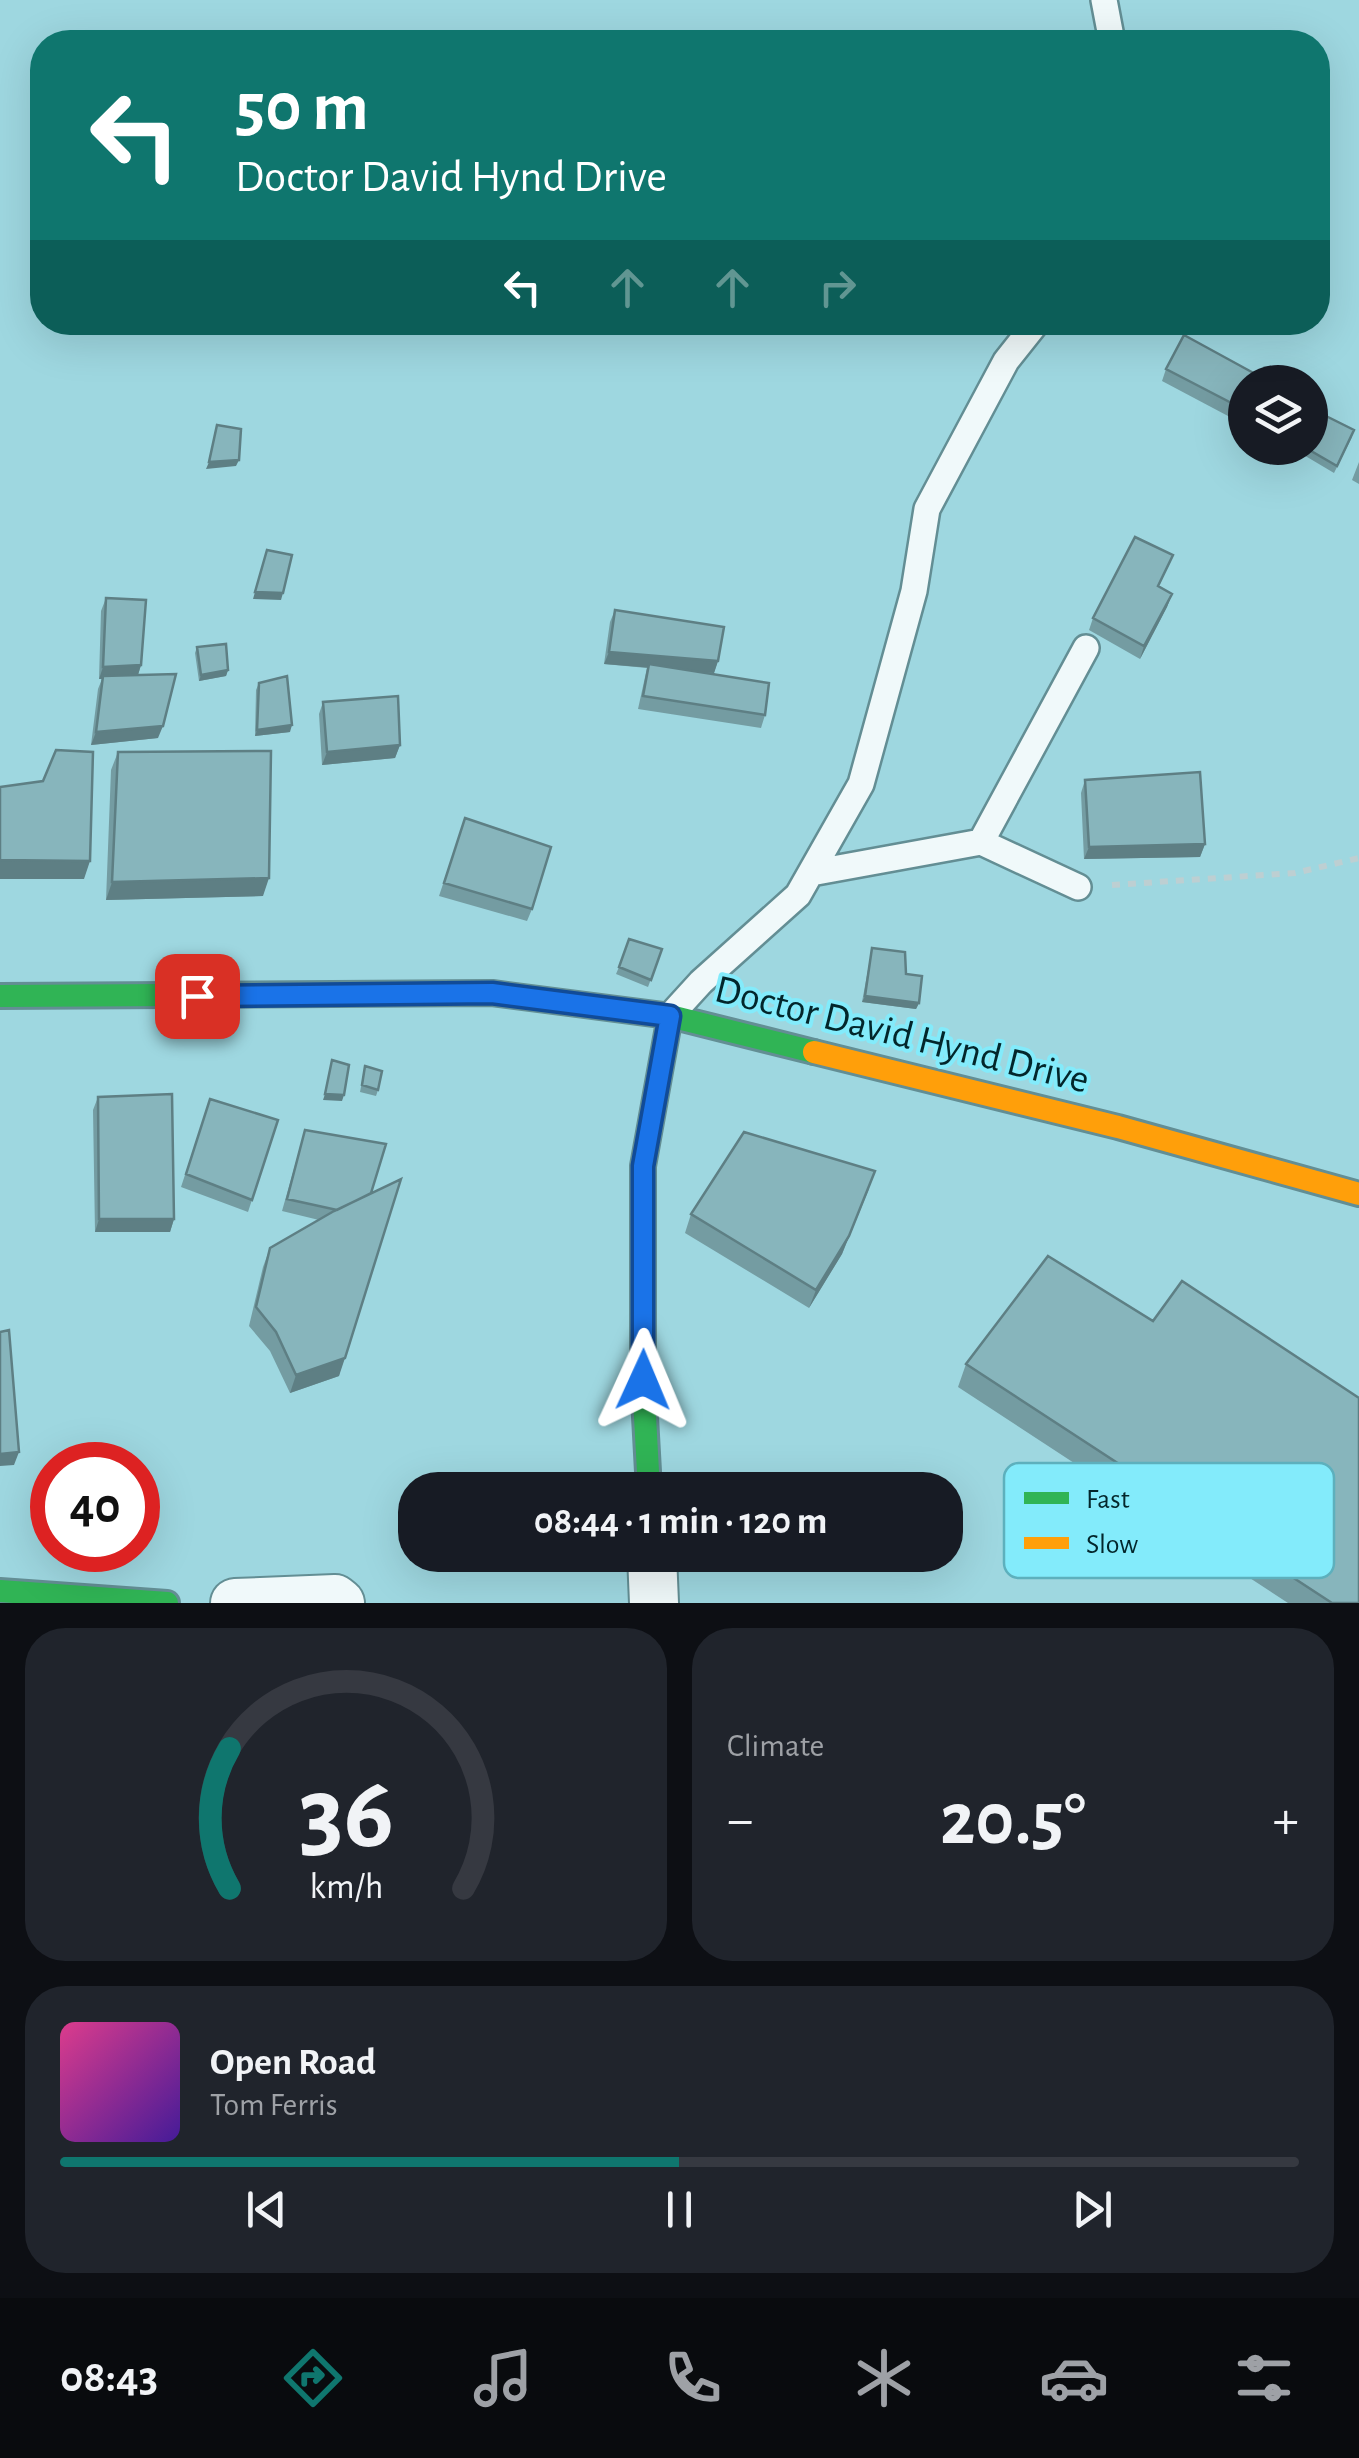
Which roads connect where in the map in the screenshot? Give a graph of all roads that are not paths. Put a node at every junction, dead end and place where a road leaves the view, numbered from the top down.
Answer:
1 (1104, 0) edge
2 (1110, 30) edge
3 (1027, 335) edge
4 (1086, 648) dead end
5 (981, 842) junction
6 (811, 873) junction
7 (1078, 887) road end
8 (0, 996) edge
9 (670, 1016) junction
10 (1359, 1194) edge
11 (648, 1472) edge
12 (653, 1572) edge
13 (0, 1591) edge
14 (166, 1603) edge
15 (235, 1603) edge
16 (340, 1603) edge
17 (654, 1603) edge

1 - 2 lane
3 - 6 lane
4 - 5 lane
5 - 6 lane
5 - 7 lane
6 - 9 lane
8 - 9 main road, Doctor David Hynd Drive
9 - 10 main road, Doctor David Hynd Drive
9 - 11 main road
12 - 17 street
13 - 14 main road
15 - 16 street

